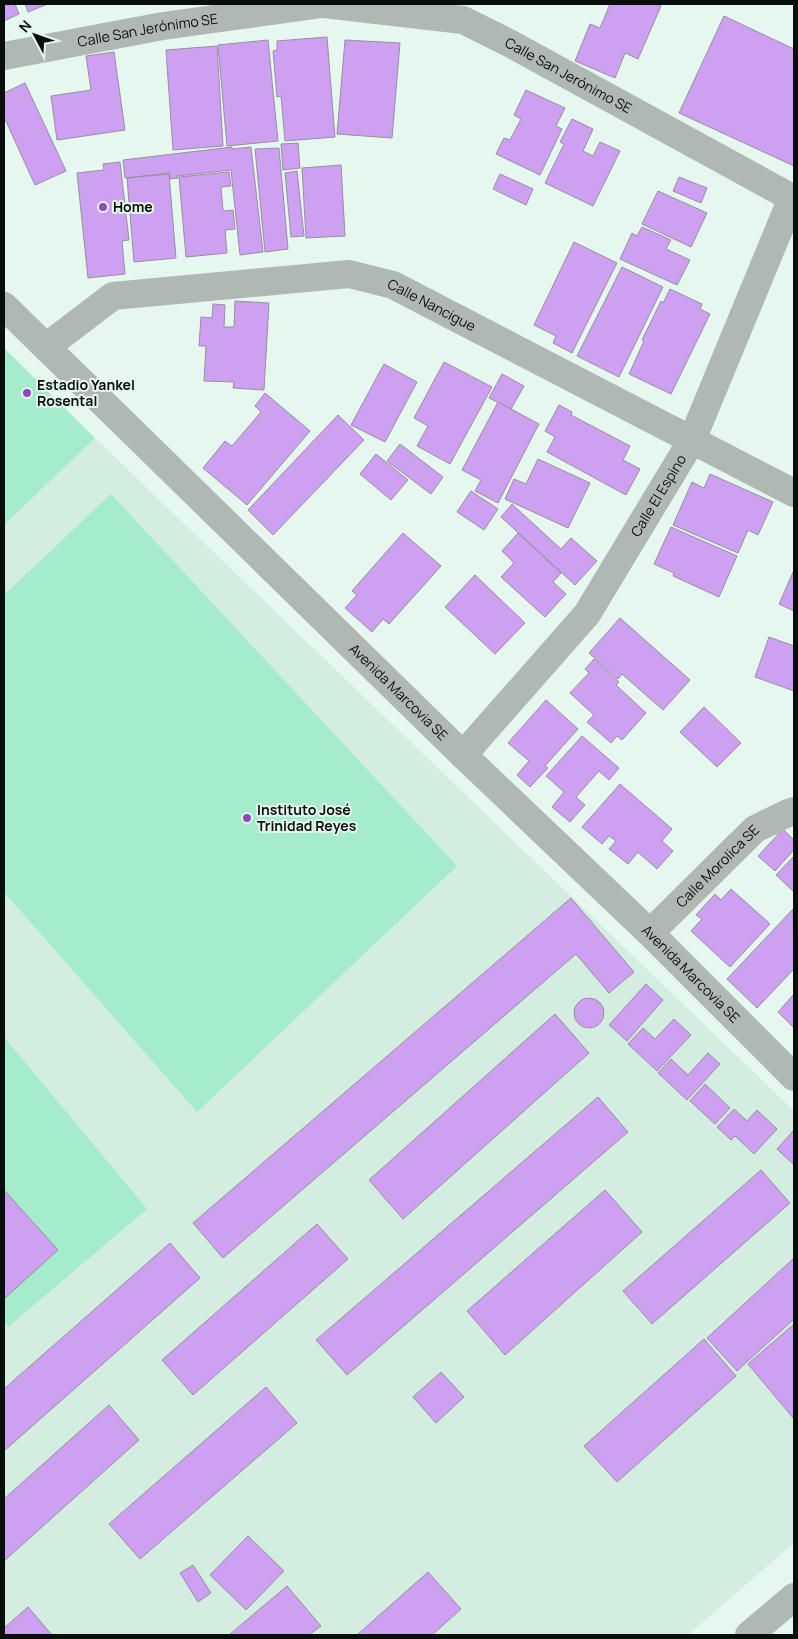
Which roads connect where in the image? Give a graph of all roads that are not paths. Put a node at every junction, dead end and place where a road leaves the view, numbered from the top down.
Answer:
1 (323, 4) edge
2 (4, 56) edge
3 (793, 198) edge
4 (4, 306) edge
5 (46, 347) junction
6 (692, 440) junction
7 (794, 493) edge
8 (462, 755) junction
9 (794, 811) edge
10 (650, 933) junction
11 (794, 1077) edge
12 (794, 1597) edge
13 (750, 1635) edge

1 - 2 street, Calle San Jerónimo SE
1 - 3 street, Calle San Jerónimo SE
3 - 6 street, Calle El Espino
4 - 5 street, Avenida Marcovia SE
5 - 6 street, Calle Nancigue
5 - 8 street, Avenida Marcovia SE
6 - 7 street, Calle Nancigue
6 - 8 street, Calle El Espino
8 - 10 street, Avenida Marcovia SE
9 - 10 street, Calle Morolica SE
10 - 11 street, Avenida Marcovia SE
12 - 13 street

